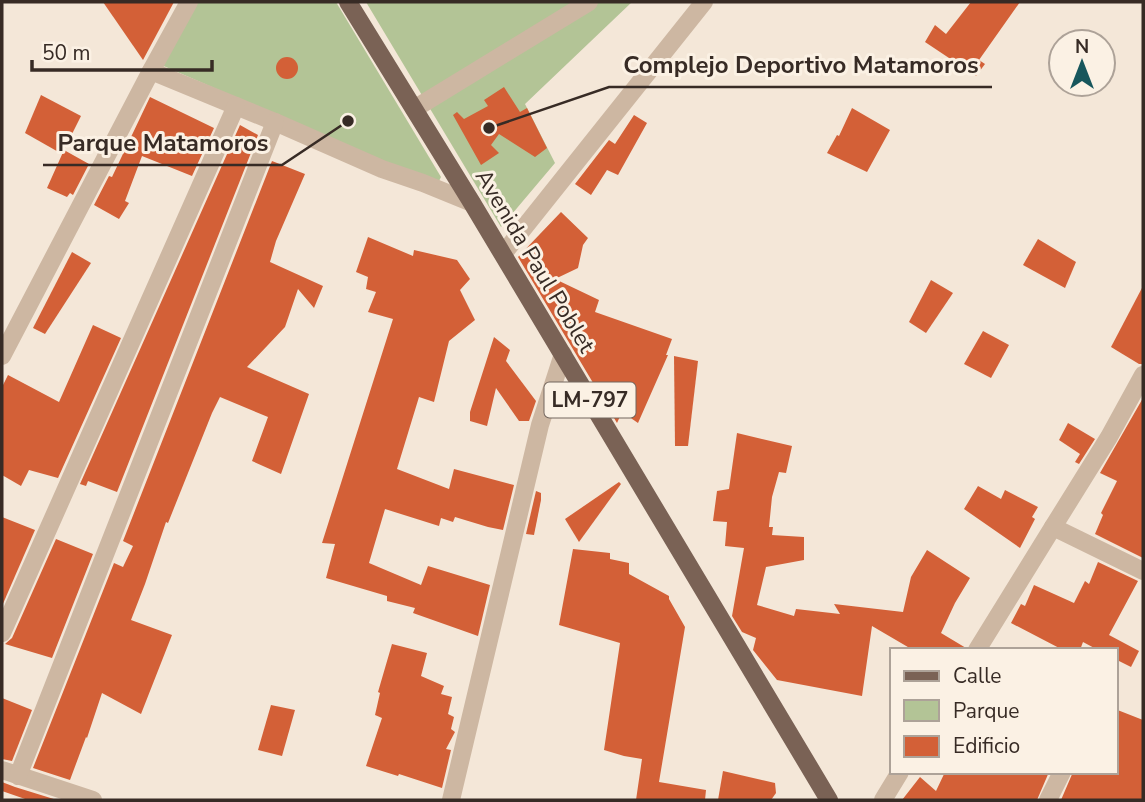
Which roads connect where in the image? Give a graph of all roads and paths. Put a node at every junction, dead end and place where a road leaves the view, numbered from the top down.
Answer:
1 (189, 2) edge
2 (348, 2) edge
3 (589, 2) edge
4 (704, 2) edge
5 (151, 71) junction
6 (236, 106) junction
7 (414, 109) junction
8 (275, 122) junction
9 (472, 203) junction
10 (503, 254) junction
11 (562, 354) junction
12 (2, 356) edge
13 (1143, 375) edge
14 (1053, 527) junction
15 (1143, 572) edge
16 (2, 633) edge
17 (978, 648) edge
18 (10, 773) edge
19 (899, 774) edge
20 (1061, 774) edge
21 (93, 800) edge
22 (451, 800) edge
23 (829, 800) edge
24 (883, 800) edge
25 (1048, 800) edge

1 - 5 street
2 - 7 main road, Avenida Paul Poblet / LM-797
3 - 7 street
4 - 10 street
5 - 6 street
5 - 12 street
6 - 8 street
6 - 16 street
7 - 9 main road, Avenida Paul Poblet / LM-797
8 - 9 street
8 - 18 street
9 - 10 main road, Avenida Paul Poblet / LM-797
10 - 11 main road, Avenida Paul Poblet / LM-797
11 - 22 street
11 - 23 main road, Avenida Paul Poblet / LM-797
13 - 14 street
14 - 15 street
14 - 17 street
18 - 21 street
19 - 24 street
20 - 25 street

